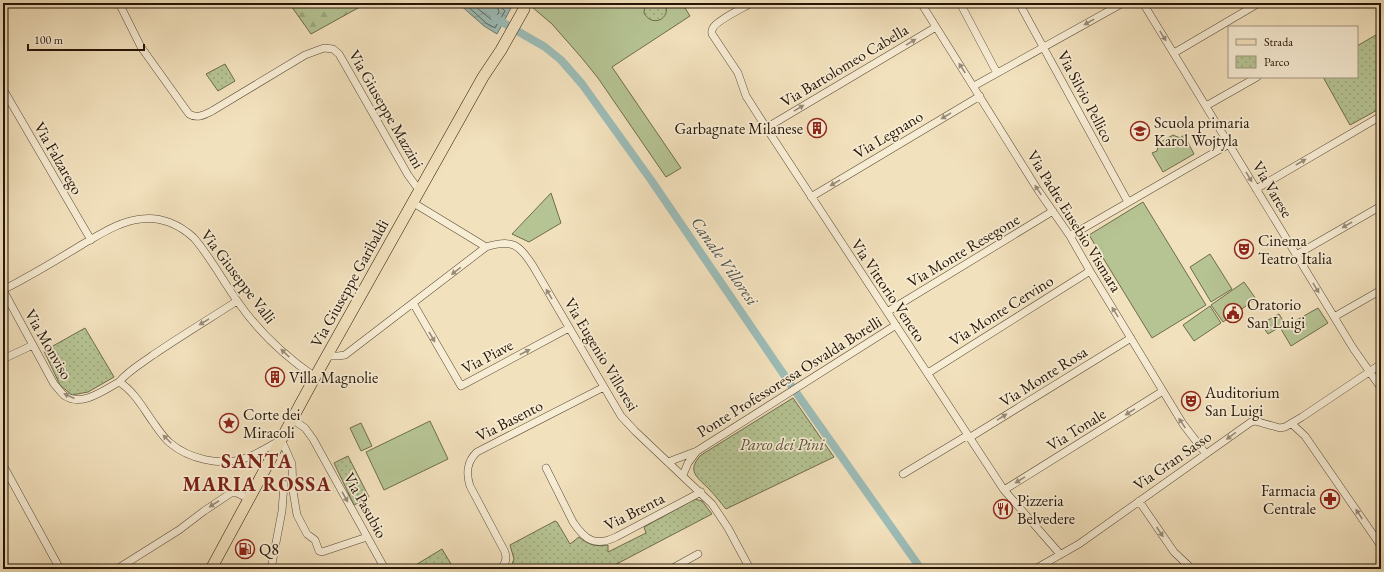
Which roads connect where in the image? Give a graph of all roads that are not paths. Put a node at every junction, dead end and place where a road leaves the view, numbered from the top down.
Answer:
1 (119, 3) edge
2 (751, 3) edge
3 (960, 3) edge
4 (1019, 3) edge
5 (1123, 3) edge
6 (1143, 3) edge
7 (1259, 3) edge
8 (524, 4) edge
9 (923, 4) edge
10 (936, 27) junction
11 (1044, 47) junction
12 (1174, 53) junction
13 (997, 73) junction
14 (1255, 78) edge
15 (974, 86) junction
16 (3, 89) edge
17 (980, 96) junction
18 (1206, 106) junction
19 (1381, 116) edge
20 (766, 128) junction
21 (1229, 144) junction
22 (1256, 189) junction
23 (419, 190) junction
24 (811, 197) junction
25 (412, 202) junction
26 (1128, 202) junction
27 (1381, 206) edge
28 (1053, 212) junction
29 (1070, 236) junction
30 (91, 240) junction
31 (486, 247) junction
32 (1296, 255) junction
33 (1090, 271) junction
34 (3, 290) edge
35 (1381, 290) edge
36 (237, 301) junction
37 (413, 303) junction
38 (887, 312) junction
39 (1334, 318) junction
40 (896, 326) junction
41 (569, 328) junction
42 (1131, 338) junction
43 (33, 345) junction
44 (327, 356) junction
45 (3, 359) edge
46 (1381, 364) edge
47 (1368, 372) junction
48 (928, 373) junction
49 (315, 377) junction
50 (119, 382) junction
51 (604, 387) junction
52 (1381, 388) edge
53 (1163, 391) junction
54 (1302, 418) junction
55 (292, 419) junction
56 (1292, 424) junction
57 (968, 436) junction
58 (1305, 436) junction
59 (280, 440) junction
60 (697, 451) junction
61 (1206, 454) junction
62 (668, 462) junction
63 (3, 465) edge
64 (546, 468) dead end
65 (903, 474) dead end
66 (683, 475) junction
67 (284, 484) dead end
68 (1004, 490) junction
69 (701, 492) junction
70 (248, 498) junction
71 (1139, 501) junction
72 (367, 537) junction
73 (1381, 546) edge
74 (698, 554) dead end
75 (1060, 554) junction
76 (385, 568) edge
77 (501, 568) edge
78 (60, 569) edge
79 (116, 569) edge
80 (211, 569) edge
81 (271, 569) edge
82 (671, 569) edge
83 (750, 569) edge
84 (1035, 569) edge
85 (1192, 569) edge

1 - 23 street, Via Giuseppe Mazzini
2 - 20 street, Via Vittorio Veneto
3 - 13 street
4 - 11 street, Via Silvio Pellico
5 -> 11 street
6 -> 12 street, Via Varese
7 - 12 street
8 - 23 main road, Via Giuseppe Garibaldi
9 - 10 street, Via Padre Eusebio Vismara
15 -> 10 street, Via Padre Eusebio Vismara
20 -> 10 street, Via Bartolomeo Cabella
11 - 13 street
11 - 26 street, Via Silvio Pellico
12 - 18 street, Via Varese
13 - 15 street
14 - 18 street
15 - 17 street, Via Padre Eusebio Vismara
16 - 30 street, Via Falzarego
17 -> 24 street, Via Legnano
28 -> 17 street, Via Padre Eusebio Vismara
18 - 21 street, Via Varese
22 -> 19 street
20 - 24 street, Via Vittorio Veneto
21 -> 22 street, Via Varese
21 - 26 street
22 - 32 street, Via Varese
23 - 25 main road, Via Giuseppe Garibaldi
24 - 38 street, Via Vittorio Veneto
25 - 31 street
25 - 44 main road, Via Giuseppe Garibaldi
26 - 29 street
27 -> 32 street
28 - 29 street, Via Padre Eusebio Vismara
28 - 38 street, Via Monte Resegone
29 - 33 street, Via Padre Eusebio Vismara
30 - 34 street, Via Giuseppe Valli
30 - 36 street, Via Giuseppe Valli
31 -> 37 street, Via Eugenio Villoresi
41 -> 31 street, Via Eugenio Villoresi
32 -> 39 street, Via Varese
42 -> 33 street, Via Padre Eusebio Vismara
33 - 48 street, Via Monte Cervino
34 - 43 street, Via Monviso
35 - 39 street
49 -> 36 street, Via Giuseppe Valli
36 -> 50 street, Via Monviso
37 -> 41 street, Via Piave
37 - 44 street, Via Eugenio Villoresi
38 - 40 street, Via Vittorio Veneto
39 - 47 street, Via Varese
40 - 48 street, Via Vittorio Veneto
40 - 60 street, Ponte Professoressa Osvalda Borelli
41 - 51 street, Via Eugenio Villoresi
42 - 53 street, Via Padre Eusebio Vismara
57 -> 42 street, Via Monte Rosa
43 - 45 street
50 -> 43 street, Via Monviso
44 - 49 main road, Via Giuseppe Garibaldi
46 - 47 street, Via Gran Sasso
47 - 52 street, Via Varese
47 - 54 street, Via Gran Sasso
48 - 57 street, Via Vittorio Veneto
49 - 55 main road, Via Giuseppe Garibaldi
59 -> 50 street
51 - 62 street, Via Eugenio Villoresi
51 - 77 street, Via Basento
61 -> 53 street, Via Padre Eusebio Vismara
53 -> 68 street, Via Tonale
54 - 56 street, Via Gran Sasso
54 - 58 street
55 - 59 main road, Via Giuseppe Garibaldi
55 -> 72 street, Via Pasubio
56 - 58 street
56 -> 61 street, Via Gran Sasso
57 - 65 street, Via Monte Rosa
57 - 68 street, Via Vittorio Veneto
73 -> 58 street
59 - 70 main road, Via Giuseppe Garibaldi
59 - 72 street
60 - 62 street, Ponte Professoressa Osvalda Borelli
60 - 66 street, Ponte Professoressa Osvalda Borelli
61 - 71 street, Via Gran Sasso
62 - 66 street, Via Eugenio Villoresi
63 - 78 street
64 - 69 street, Via Brenta
66 - 69 street, Via Eugenio Villoresi
67 - 81 street
68 - 75 street, Via Vittorio Veneto
69 - 83 street, Via Eugenio Villoresi
70 -> 79 street
70 - 80 main road, Via Giuseppe Garibaldi
71 - 75 street, Via Gran Sasso
71 -> 85 street
72 - 76 street, Via Pasubio
74 - 82 street
75 - 84 street, Via Gran Sasso

